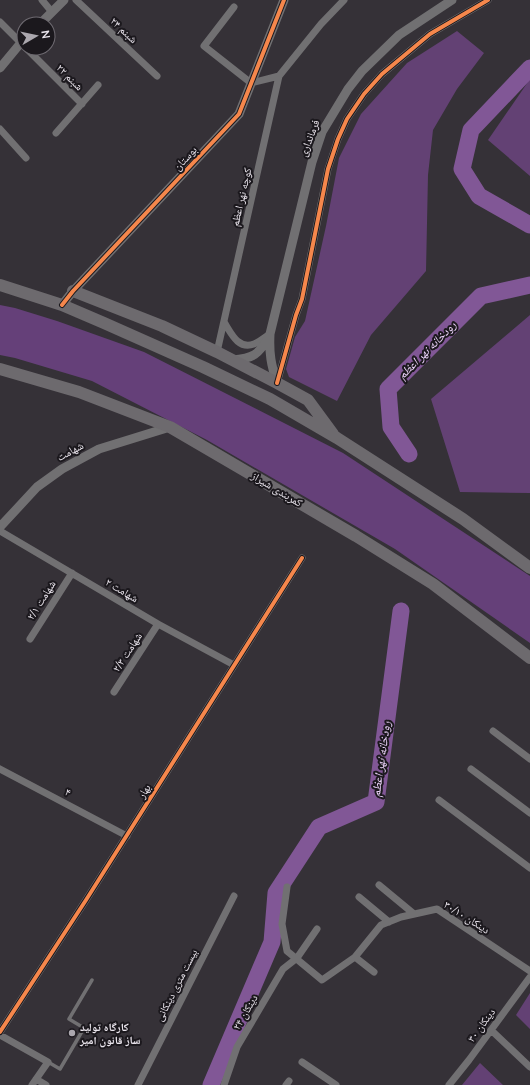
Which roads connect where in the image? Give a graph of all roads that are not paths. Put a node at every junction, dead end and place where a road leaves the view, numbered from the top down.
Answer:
1 (42, 0) edge
2 (64, 0) edge
3 (76, 0) edge
4 (284, 0) edge
5 (344, 0) edge
6 (452, 0) edge
7 (488, 0) edge
8 (234, 7) dead end
9 (52, 12) junction
10 (48, 16) edge
11 (0, 22) edge
12 (16, 37) edge
13 (16, 52) edge
14 (36, 56) edge
15 (0, 68) edge
16 (157, 76) dead end
17 (279, 76) junction
18 (251, 83) junction
19 (98, 85) dead end
20 (82, 104) junction
21 (0, 129) edge
22 (56, 133) dead end
23 (26, 158) dead end
24 (0, 285) edge
25 (73, 291) junction
26 (62, 305) junction
27 (224, 322) junction
28 (270, 334) junction
29 (217, 352) junction
30 (232, 360) junction
31 (0, 369) edge
32 (278, 383) junction
33 (170, 426) junction
34 (336, 438) junction
35 (0, 526) edge
36 (0, 531) edge
37 (302, 558) dead end
38 (530, 568) edge
39 (72, 573) junction
40 (158, 624) junction
41 (30, 639) dead end
42 (530, 658) edge
43 (234, 666) junction
44 (114, 692) dead end
45 (493, 731) dead end
46 (530, 759) edge
47 (0, 768) edge
48 (471, 769) dead end
49 (439, 800) dead end
50 (530, 813) edge
51 (127, 836) junction
52 (530, 868) edge
53 (379, 885) dead end
54 (287, 887) dead end
55 (234, 896) dead end
56 (359, 897) dead end
57 (414, 914) junction
58 (389, 922) junction
59 (317, 929) dead end
60 (355, 957) junction
61 (297, 958) junction
62 (530, 971) edge
63 (374, 972) dead end
64 (530, 977) edge
65 (92, 980) dead end
66 (491, 1030) junction
67 (0, 1032) edge
68 (0, 1035) edge
69 (48, 1062) junction
70 (302, 1062) dead end
71 (530, 1067) edge
72 (34, 1082) edge
73 (46, 1085) edge
74 (138, 1085) edge
75 (224, 1085) edge
76 (336, 1085) edge
77 (448, 1085) edge

1 - 9 street
2 - 9 street
3 - 16 street, ۲۴ شبنم
4 - 18 street, بوستان
5 - 17 street
6 - 28 street, فرمانداری
7 - 32 street
8 - 18 street
9 - 10 street
11 - 12 street, ۲۲ شبنم
13 - 15 street
14 - 20 street, ۲۲ شبنم
17 - 18 street
17 - 27 street, کوچه نهر اعظم
18 - 25 street, بوستان
19 - 20 street
20 - 22 street
21 - 23 street
24 - 26 highway
25 - 26 street, بوستان
25 - 29 highway
26 - 34 highway
27 - 28 street
27 - 29 street, کوچه نهر اعظم
28 - 30 street, فرمانداری
28 - 32 street, فرمانداری
29 - 30 highway
30 - 32 highway
31 - 33 highway, کمربندی شیراز
32 - 34 highway
33 - 35 street, شهامت
33 - 42 highway, کمربندی شیراز
34 - 38 highway
36 - 39 street, ۲ شهامت
37 - 43 street, بهار
39 - 40 street, ۲ شهامت
39 - 41 street, ۲/۱ شهامت
40 - 43 street, ۲ شهامت
40 - 44 street, ۲/۳ شهامت
43 - 51 street, بهار
45 - 46 street
47 - 51 street, ۴
48 - 50 street
49 - 52 street
51 - 67 street, بهار
53 - 57 street
54 - 61 street
55 - 74 street, بیست متری دینکانی
56 - 58 street
57 - 58 street, ۳۰/۱۰ دینکان
57 - 62 street, ۳۰/۱۰ دینکان
58 - 60 street, ۳۰/۱۰ دینکان
59 - 61 street, ۲۴ دینکان
60 - 61 street, ۳۰/۱۰ دینکان
60 - 63 street
61 - 75 street, ۲۴ دینکان
64 - 66 street, ۳۰ دینکان
65 - 69 lane
66 - 71 street
66 - 77 street, ۳۰ دینکان
68 - 69 street
69 - 72 street
70 - 76 street
72 - 73 street

